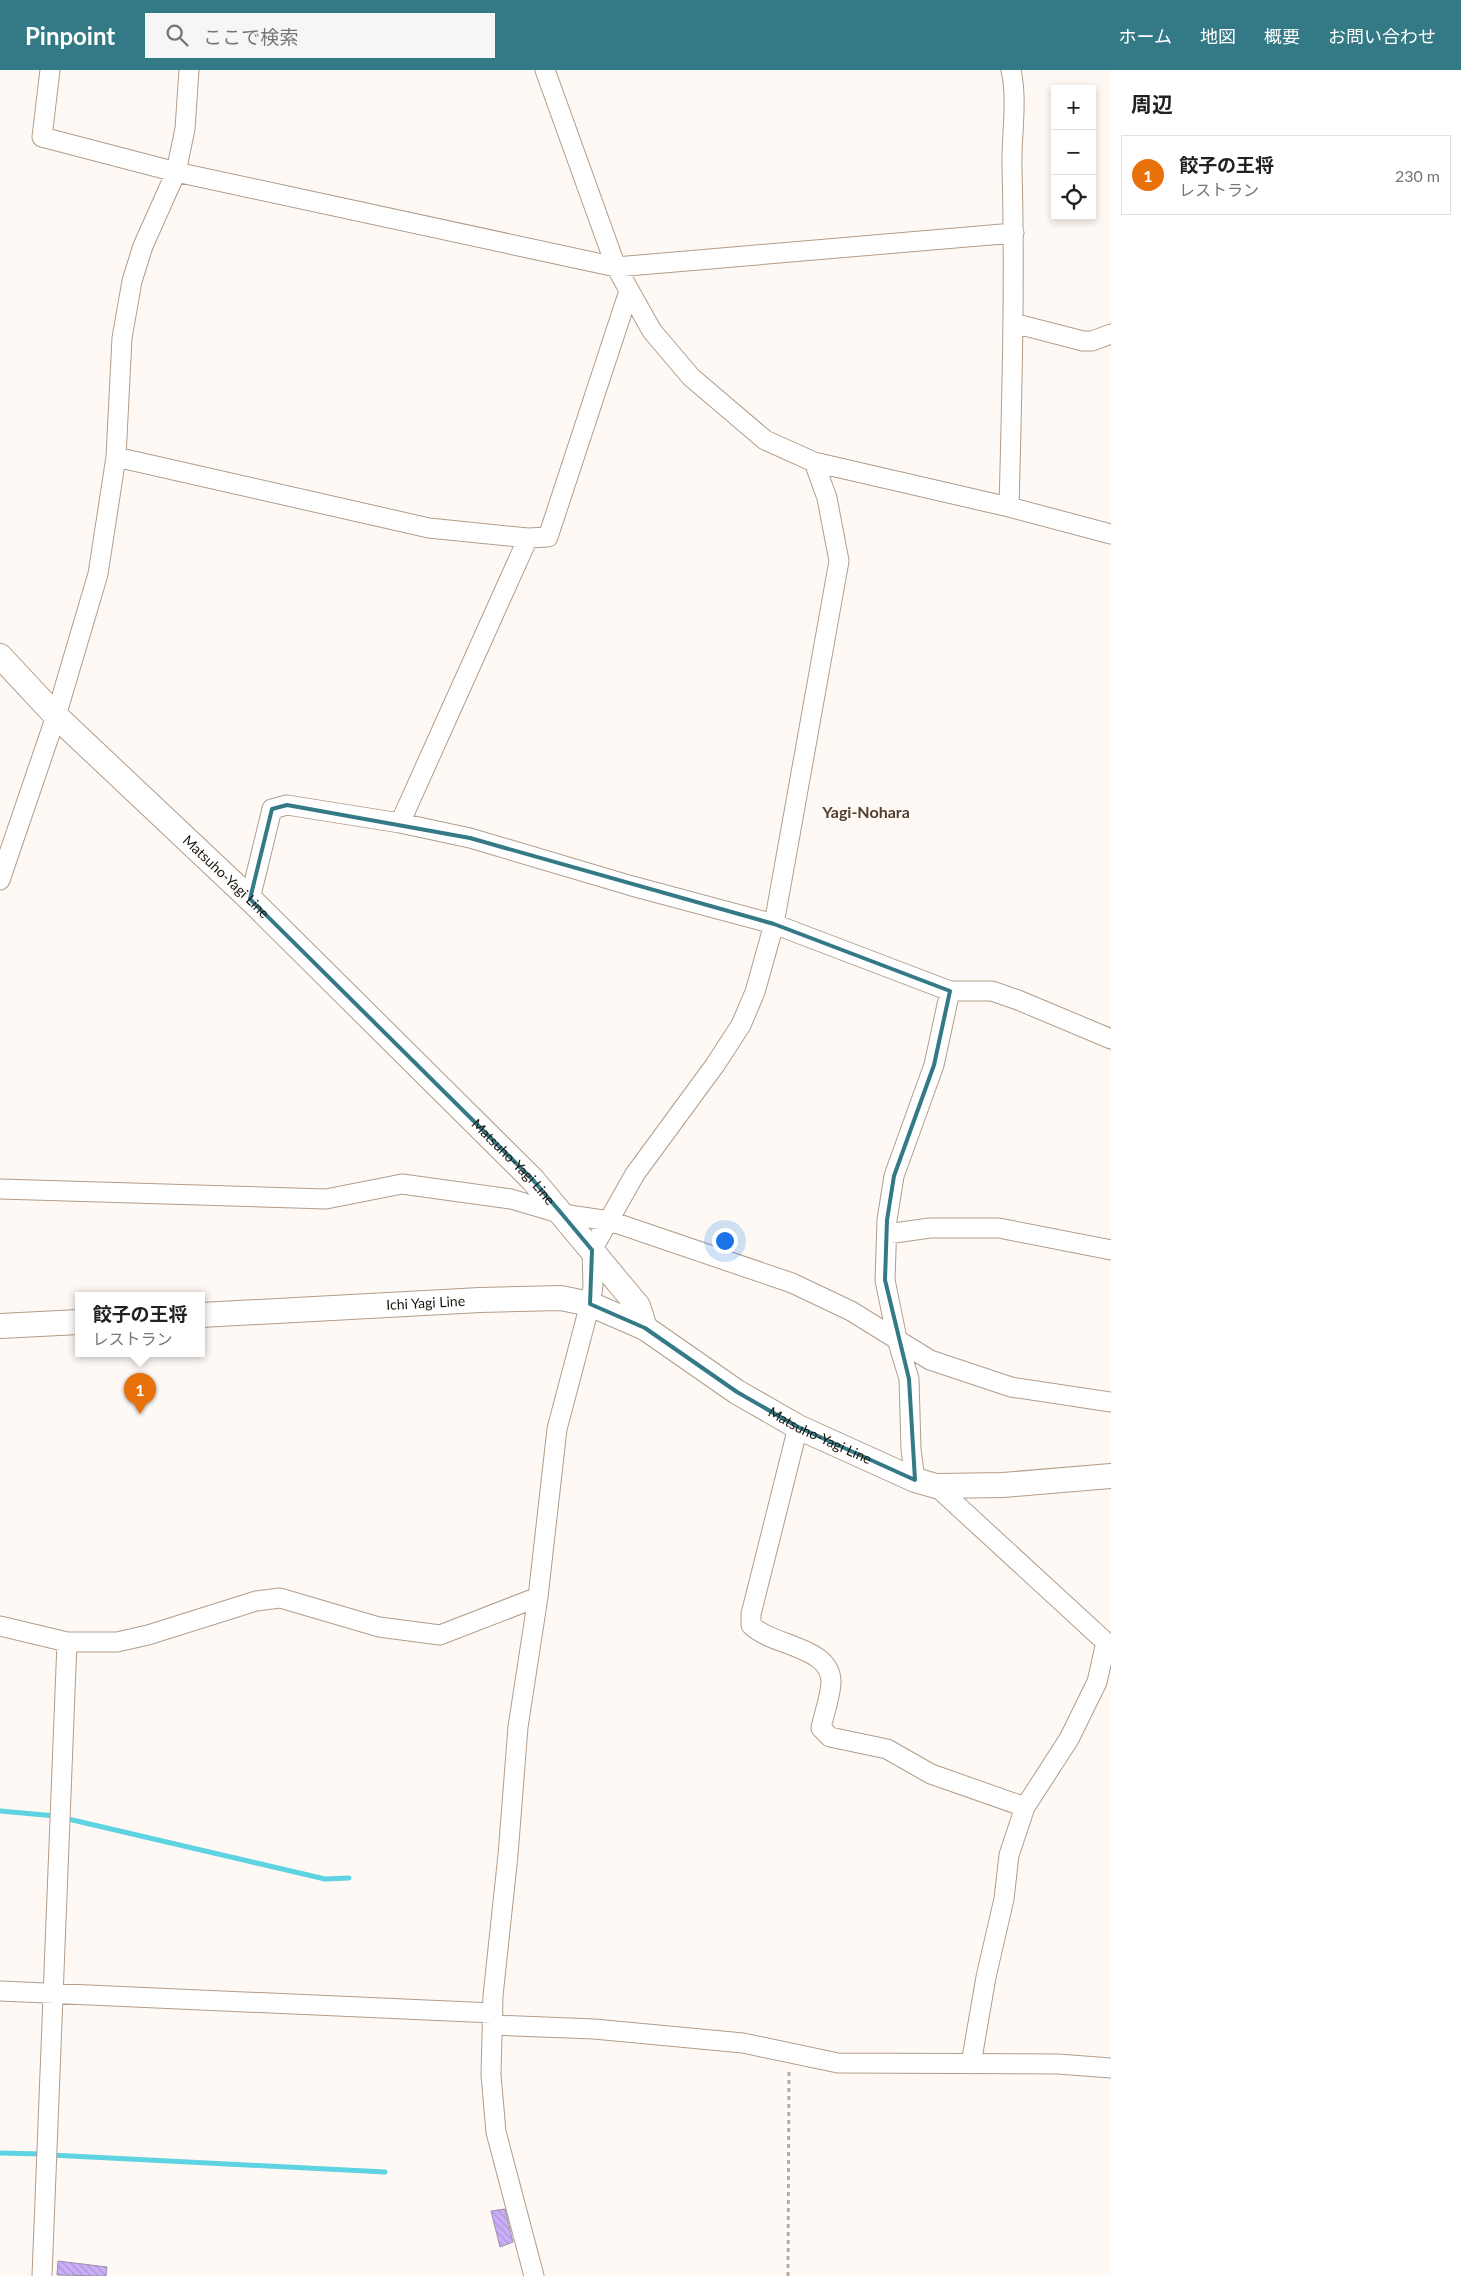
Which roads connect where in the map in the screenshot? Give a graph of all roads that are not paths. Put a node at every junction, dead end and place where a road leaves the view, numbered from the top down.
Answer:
1 (50, 70) edge
2 (189, 70) edge
3 (545, 70) edge
4 (1012, 70) edge
5 (176, 172) junction
6 (1014, 233) junction
7 (616, 266) junction
8 (629, 290) junction
9 (1013, 323) junction
10 (1111, 334) edge
11 (116, 457) junction
12 (814, 462) junction
13 (1008, 507) junction
14 (1111, 534) edge
15 (528, 538) junction
16 (0, 656) edge
17 (56, 716) junction
18 (400, 823) junction
19 (0, 880) edge
20 (250, 899) junction
21 (774, 924) junction
22 (950, 991) junction
23 (1111, 1039) edge
24 (0, 1189) edge
25 (562, 1214) junction
26 (610, 1221) junction
27 (887, 1234) junction
28 (592, 1250) junction
29 (1111, 1250) edge
30 (590, 1304) junction
31 (205, 1315) edge
32 (75, 1322) edge
33 (0, 1326) edge
34 (645, 1328) junction
35 (897, 1339) junction
36 (1111, 1402) edge
37 (798, 1427) junction
38 (1111, 1476) edge
39 (926, 1483) junction
40 (538, 1596) junction
41 (0, 1626) edge
42 (67, 1642) junction
43 (1108, 1644) edge
44 (1025, 1807) junction
45 (0, 1991) edge
46 (54, 1993) junction
47 (493, 2019) junction
48 (971, 2064) junction
49 (1111, 2068) edge
50 (42, 2276) edge
51 (534, 2276) edge

1 - 5 street
2 - 5 street
3 - 7 street
4 - 6 street
5 - 7 street
5 - 11 street
6 - 7 street
6 - 9 street
7 - 8 street
8 - 12 street
8 - 15 street
9 - 10 street
9 - 13 street
11 - 15 street
11 - 17 street
12 - 13 street
12 - 21 street
13 - 14 street
15 - 18 street
16 - 17 main road, Matsuho-Yagi Line
17 - 19 street
17 - 20 main road, Matsuho-Yagi Line
18 - 20 street
18 - 21 street
20 - 25 main road, Matsuho-Yagi Line
21 - 22 street
21 - 26 street
22 - 23 street
22 - 27 street
24 - 25 street
25 - 26 street
25 - 28 main road, Matsuho-Yagi Line
26 - 28 street
26 - 35 street
27 - 29 street
27 - 35 street
28 - 30 street
28 - 34 main road, Matsuho-Yagi Line
30 - 31 main road, Ichi Yagi Line
30 - 34 main road, Ichi Yagi Line
30 - 40 street
32 - 33 main road
34 - 37 main road, Matsuho-Yagi Line
35 - 36 street
35 - 39 street
37 - 39 main road, Matsuho-Yagi Line
37 - 44 street
38 - 39 main road, Matsuho-Yagi Line
39 - 43 street
40 - 42 street
40 - 47 street
41 - 42 street
42 - 46 street
43 - 44 street
44 - 48 street
45 - 46 street
46 - 47 street
46 - 50 street
47 - 48 street
47 - 51 street
48 - 49 street

